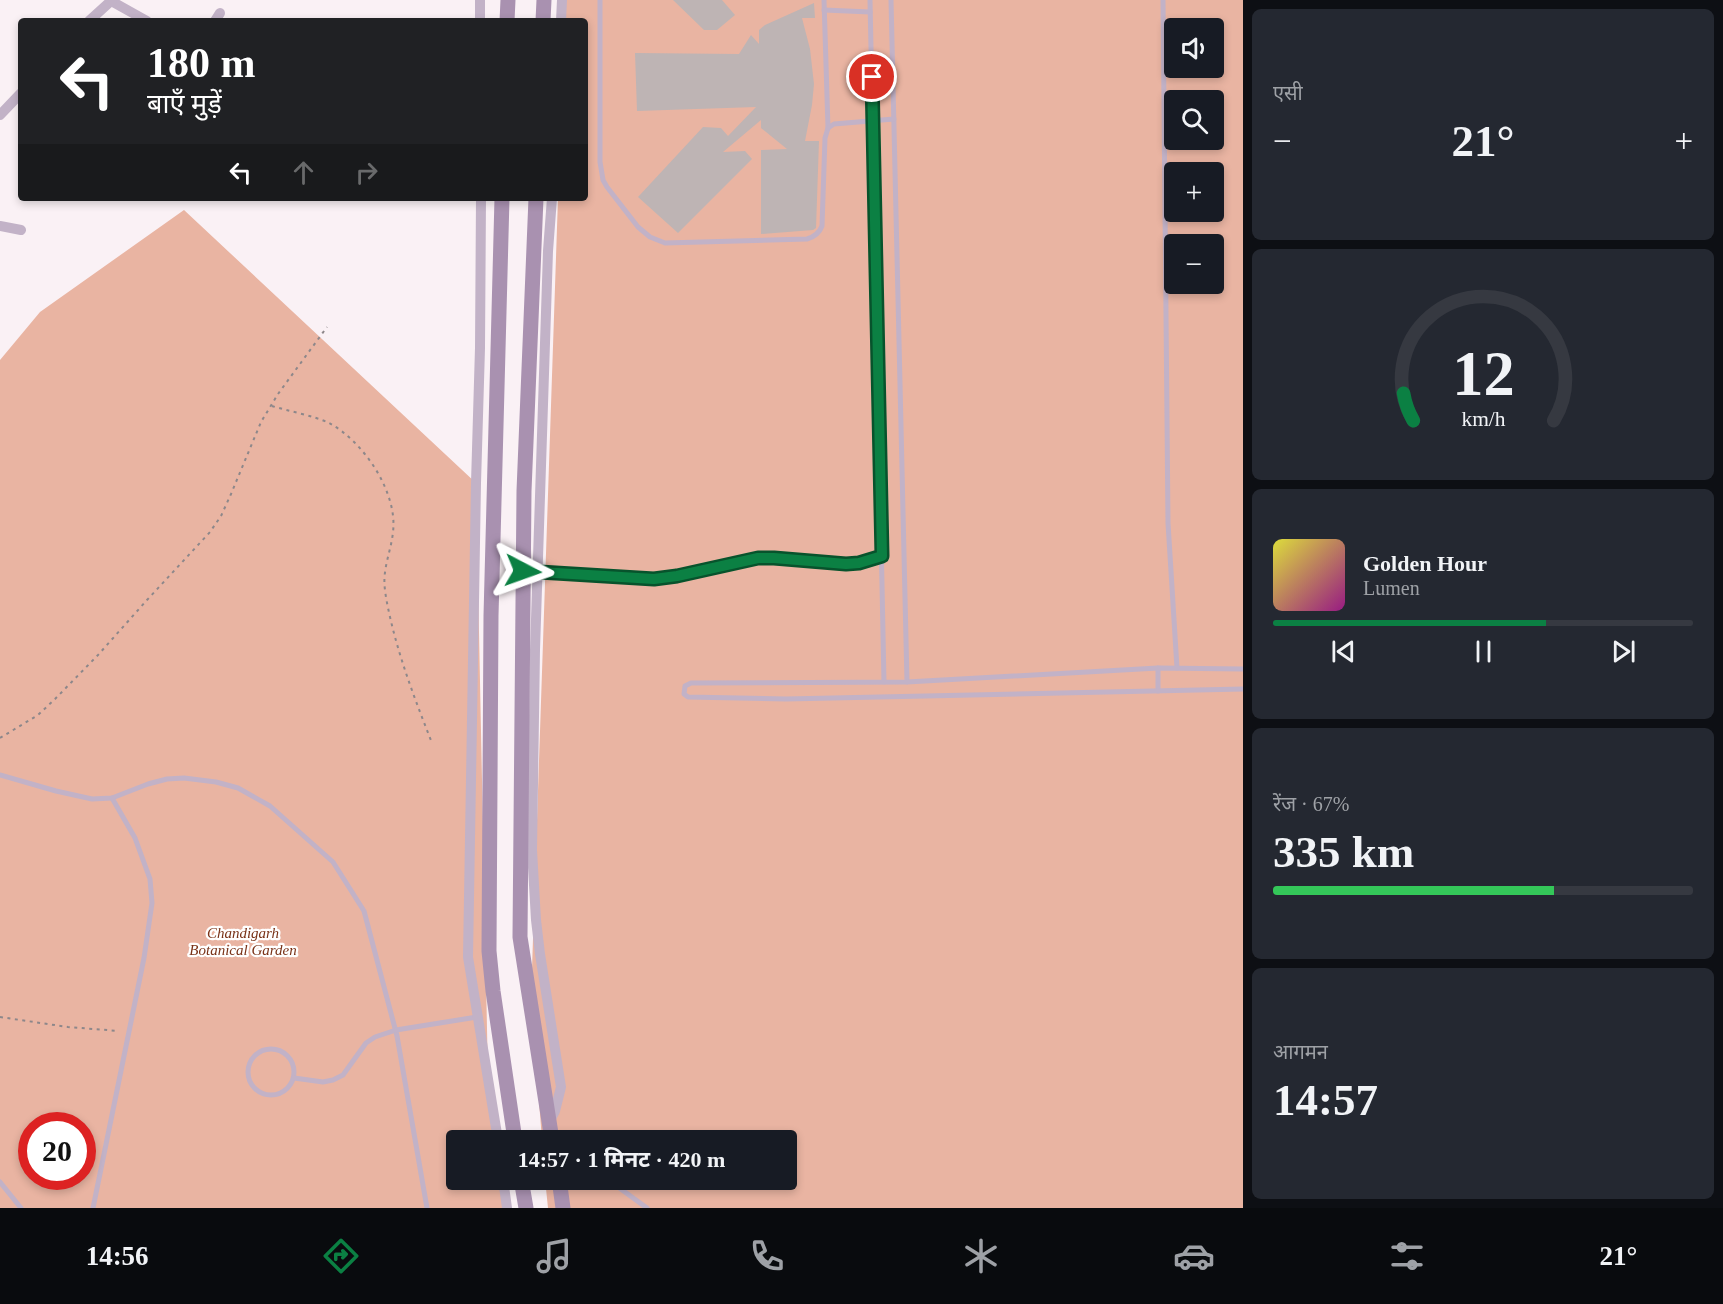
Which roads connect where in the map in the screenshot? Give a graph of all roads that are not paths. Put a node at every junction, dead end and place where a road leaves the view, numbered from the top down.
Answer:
1 (111, 0) edge
2 (480, 0) edge
3 (508, 0) edge
4 (544, 0) edge
5 (562, 0) edge
6 (600, 0) edge
7 (824, 0) edge
8 (870, 0) edge
9 (891, 0) edge
10 (1163, 0) edge
11 (824, 10) junction
12 (870, 12) junction
13 (92, 18) edge
14 (142, 18) edge
15 (480, 18) edge
16 (507, 18) edge
17 (543, 18) edge
18 (561, 18) edge
19 (18, 96) edge
20 (0, 115) edge
21 (894, 119) junction
22 (872, 121) junction
23 (828, 128) junction
24 (482, 201) edge
25 (502, 201) edge
26 (536, 201) edge
27 (552, 201) edge
28 (0, 226) edge
29 (21, 230) dead end
30 (882, 556) junction
31 (531, 572) junction
32 (1158, 668) junction
33 (1177, 668) junction
34 (1243, 669) edge
35 (884, 681) junction
36 (906, 682) junction
37 (1243, 689) edge
38 (1158, 691) junction
39 (0, 775) edge
40 (112, 798) junction
41 (478, 1017) junction
42 (396, 1030) junction
43 (294, 1078) junction
44 (496, 1130) edge
45 (514, 1130) edge
46 (551, 1130) edge
47 (0, 1182) edge
48 (505, 1190) edge
49 (523, 1190) edge
50 (561, 1190) edge
51 (622, 1190) edge
52 (21, 1208) edge
53 (93, 1208) edge
54 (428, 1208) edge
55 (507, 1208) edge
56 (526, 1208) edge
57 (564, 1208) edge
58 (647, 1208) edge

1 - 13 street
1 - 14 street
2 - 15 street
3 - 16 main road
4 - 17 main road
5 - 18 street
6 - 23 lane
7 - 11 lane
8 - 12 lane
9 - 21 lane
10 - 33 lane
11 - 12 lane
11 - 23 lane
12 - 22 lane
19 - 20 street
21 - 22 lane
21 - 36 lane
22 - 23 lane
22 - 30 lane
24 - 41 street
25 - 45 main road
26 - 31 main road
27 - 31 street
28 - 29 street
30 - 31 lane
30 - 35 lane
31 - 46 main road
32 - 33 lane
32 - 36 lane
32 - 38 lane
33 - 34 lane
35 - 36 lane
35 - 38 lane
37 - 38 lane
39 - 40 lane
40 - 42 lane
40 - 53 lane
41 - 42 lane
41 - 44 street
42 - 43 lane
42 - 54 lane
43 - 43 lane
47 - 52 lane
48 - 55 street
49 - 56 main road
50 - 57 main road
51 - 58 lane

